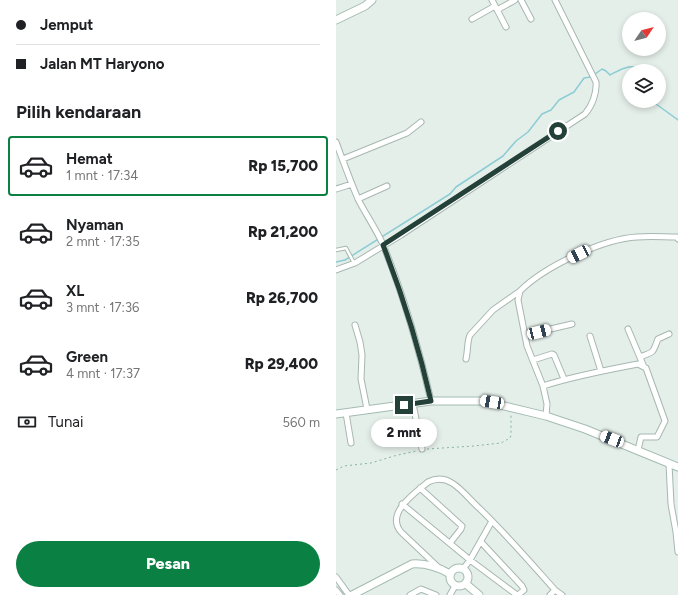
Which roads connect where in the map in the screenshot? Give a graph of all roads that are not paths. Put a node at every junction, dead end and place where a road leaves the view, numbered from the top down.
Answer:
1 (372, 0) edge
2 (492, 0) edge
3 (515, 0) edge
4 (521, 0) edge
5 (555, 0) edge
6 (496, 8) junction
7 (531, 18) dead end
8 (472, 19) dead end
9 (336, 20) edge
10 (506, 27) dead end
11 (421, 122) dead end
12 (336, 142) edge
13 (343, 159) junction
14 (352, 184) junction
15 (387, 186) dead end
16 (336, 189) edge
17 (358, 199) junction
18 (678, 239) edge
19 (383, 244) junction
20 (336, 250) edge
21 (354, 262) junction
22 (336, 270) edge
23 (520, 291) junction
24 (355, 324) dead end
25 (572, 324) dead end
26 (628, 329) dead end
27 (669, 334) dead end
28 (525, 335) junction
29 (590, 336) dead end
30 (640, 357) junction
31 (466, 359) dead end
32 (533, 360) junction
33 (644, 367) junction
34 (601, 371) junction
35 (564, 379) junction
36 (544, 386) junction
37 (431, 401) junction
38 (413, 404) junction
39 (367, 409) junction
40 (346, 413) junction
41 (336, 414) edge
42 (546, 416) junction
43 (351, 443) dead end
44 (422, 449) road end
45 (638, 450) junction
46 (669, 464) junction
47 (678, 467) edge
48 (420, 488) junction
49 (402, 504) junction
50 (492, 521) junction
51 (480, 542) junction
52 (450, 543) junction
53 (678, 552) edge
54 (470, 560) junction
55 (438, 567) junction
56 (463, 568) junction
57 (450, 574) junction
58 (336, 577) edge
59 (466, 584) junction
60 (455, 586) junction
61 (423, 589) junction
62 (336, 590) edge
63 (555, 590) junction
64 (363, 592) edge
65 (340, 595) edge
66 (349, 595) edge
67 (352, 595) edge
68 (410, 595) edge
69 (419, 595) edge
70 (436, 595) edge
71 (450, 595) edge
72 (479, 595) edge
73 (517, 595) edge
74 (550, 595) edge
75 (562, 595) edge

1 - 9 main road
2 - 6 street
3 - 6 street
4 - 7 street
5 - 19 street
6 - 8 street
6 - 10 street
11 - 13 street
12 - 13 street
13 - 14 street
14 - 16 street
14 - 17 street
15 - 17 street
17 - 19 street
18 - 23 street
19 - 21 street
19 - 37 street
20 - 21 lane
21 - 22 street
23 - 28 street
23 - 31 street
24 - 39 street
25 - 28 street
26 - 30 street
27 - 30 street
28 - 32 street
29 - 34 street
30 - 33 street
32 - 35 street
32 - 36 street
33 - 34 street
33 - 45 street
34 - 35 street
35 - 36 street
36 - 42 street
37 - 38 main road
37 - 42 main road
38 - 39 main road
38 - 44 street
39 - 40 main road
40 - 41 main road
40 - 43 street
42 - 45 main road
45 - 46 main road
46 - 47 main road
46 - 53 street
48 - 49 street
48 - 50 street
48 - 52 street
49 - 52 street
49 - 55 street
50 - 51 street
50 - 63 street
51 - 54 street
51 - 73 street
52 - 54 street
54 - 56 street
54 - 73 street
55 - 57 main road
55 - 64 main road
56 - 57 main road
56 - 59 main road
57 - 60 main road
58 - 66 street
59 - 60 main road
59 - 72 main road
60 - 71 street
61 - 68 street
61 - 69 street
61 - 70 street
62 - 65 street
63 - 74 street
63 - 75 street
64 - 67 main road

